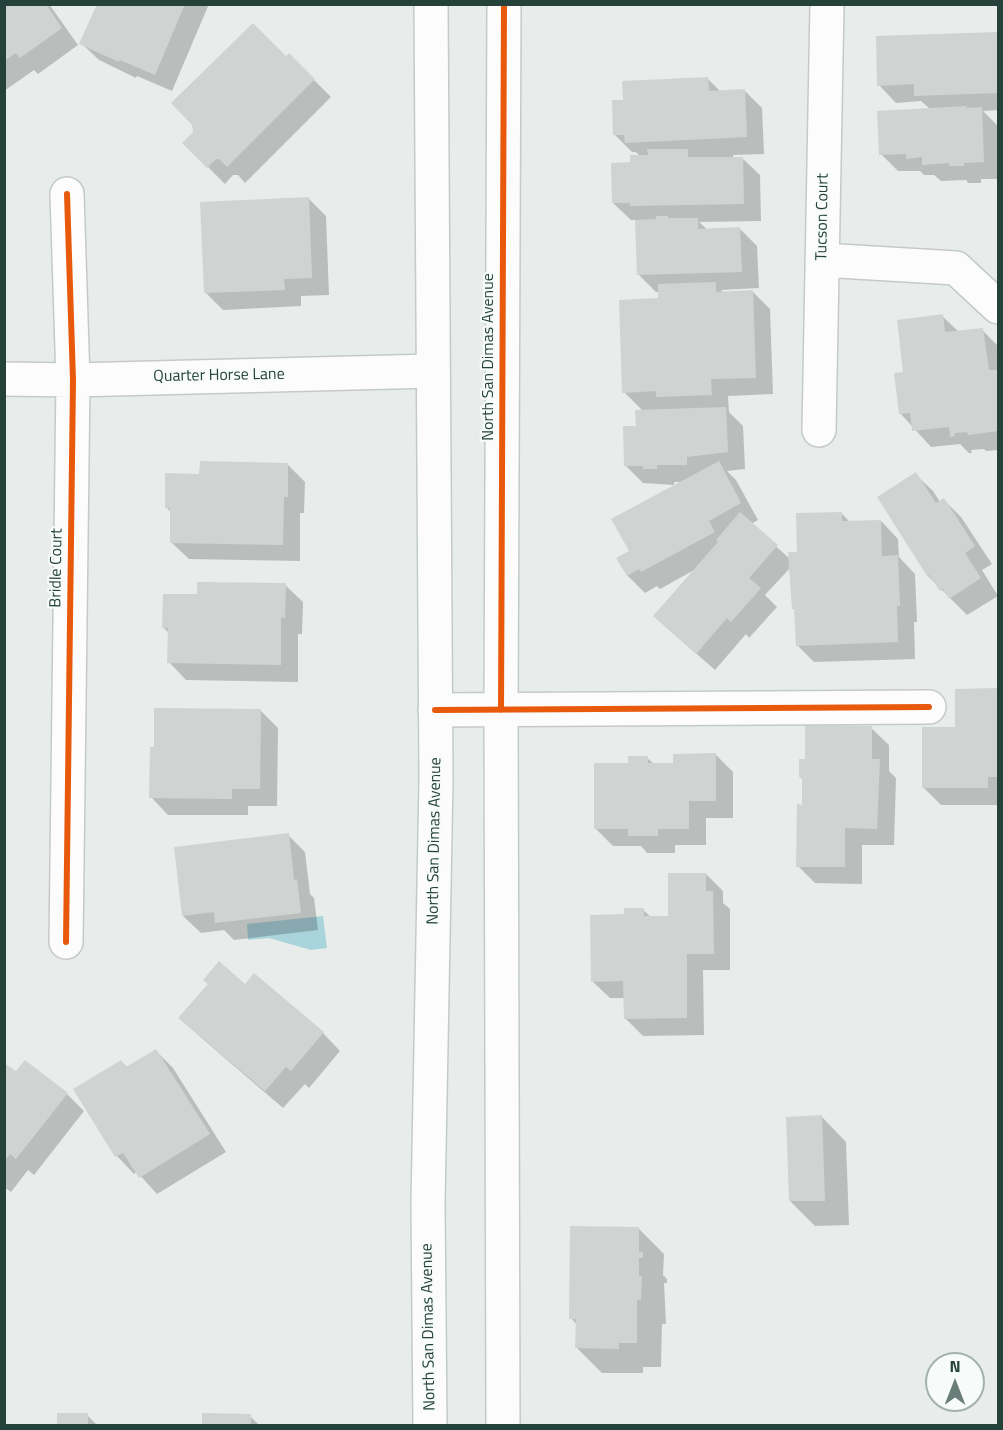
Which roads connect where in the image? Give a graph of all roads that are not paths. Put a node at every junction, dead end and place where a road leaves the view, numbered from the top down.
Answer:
1 (431, 4) edge
2 (504, 4) edge
3 (827, 4) edge
4 (67, 194) dead end
5 (822, 260) junction
6 (999, 307) edge
7 (433, 371) junction
8 (4, 379) edge
9 (73, 380) junction
10 (819, 430) dead end
11 (929, 707) dead end
12 (435, 710) junction
13 (501, 710) junction
14 (66, 942) dead end
15 (430, 1425) edge
16 (502, 1425) edge

1 - 7 main road, North San Dimas Avenue
2 - 13 main road, North San Dimas Avenue
3 - 5 main road, Tucson Court
4 - 9 main road, Bridle Court
5 - 6 main road
5 - 10 main road, Tucson Court
7 - 9 main road, Quarter Horse Lane
7 - 12 main road, North San Dimas Avenue
8 - 9 main road, Quarter Horse Lane
9 - 14 main road, Bridle Court
11 - 13 main road
12 - 13 main road
12 - 15 main road, North San Dimas Avenue
13 - 16 main road, North San Dimas Avenue

